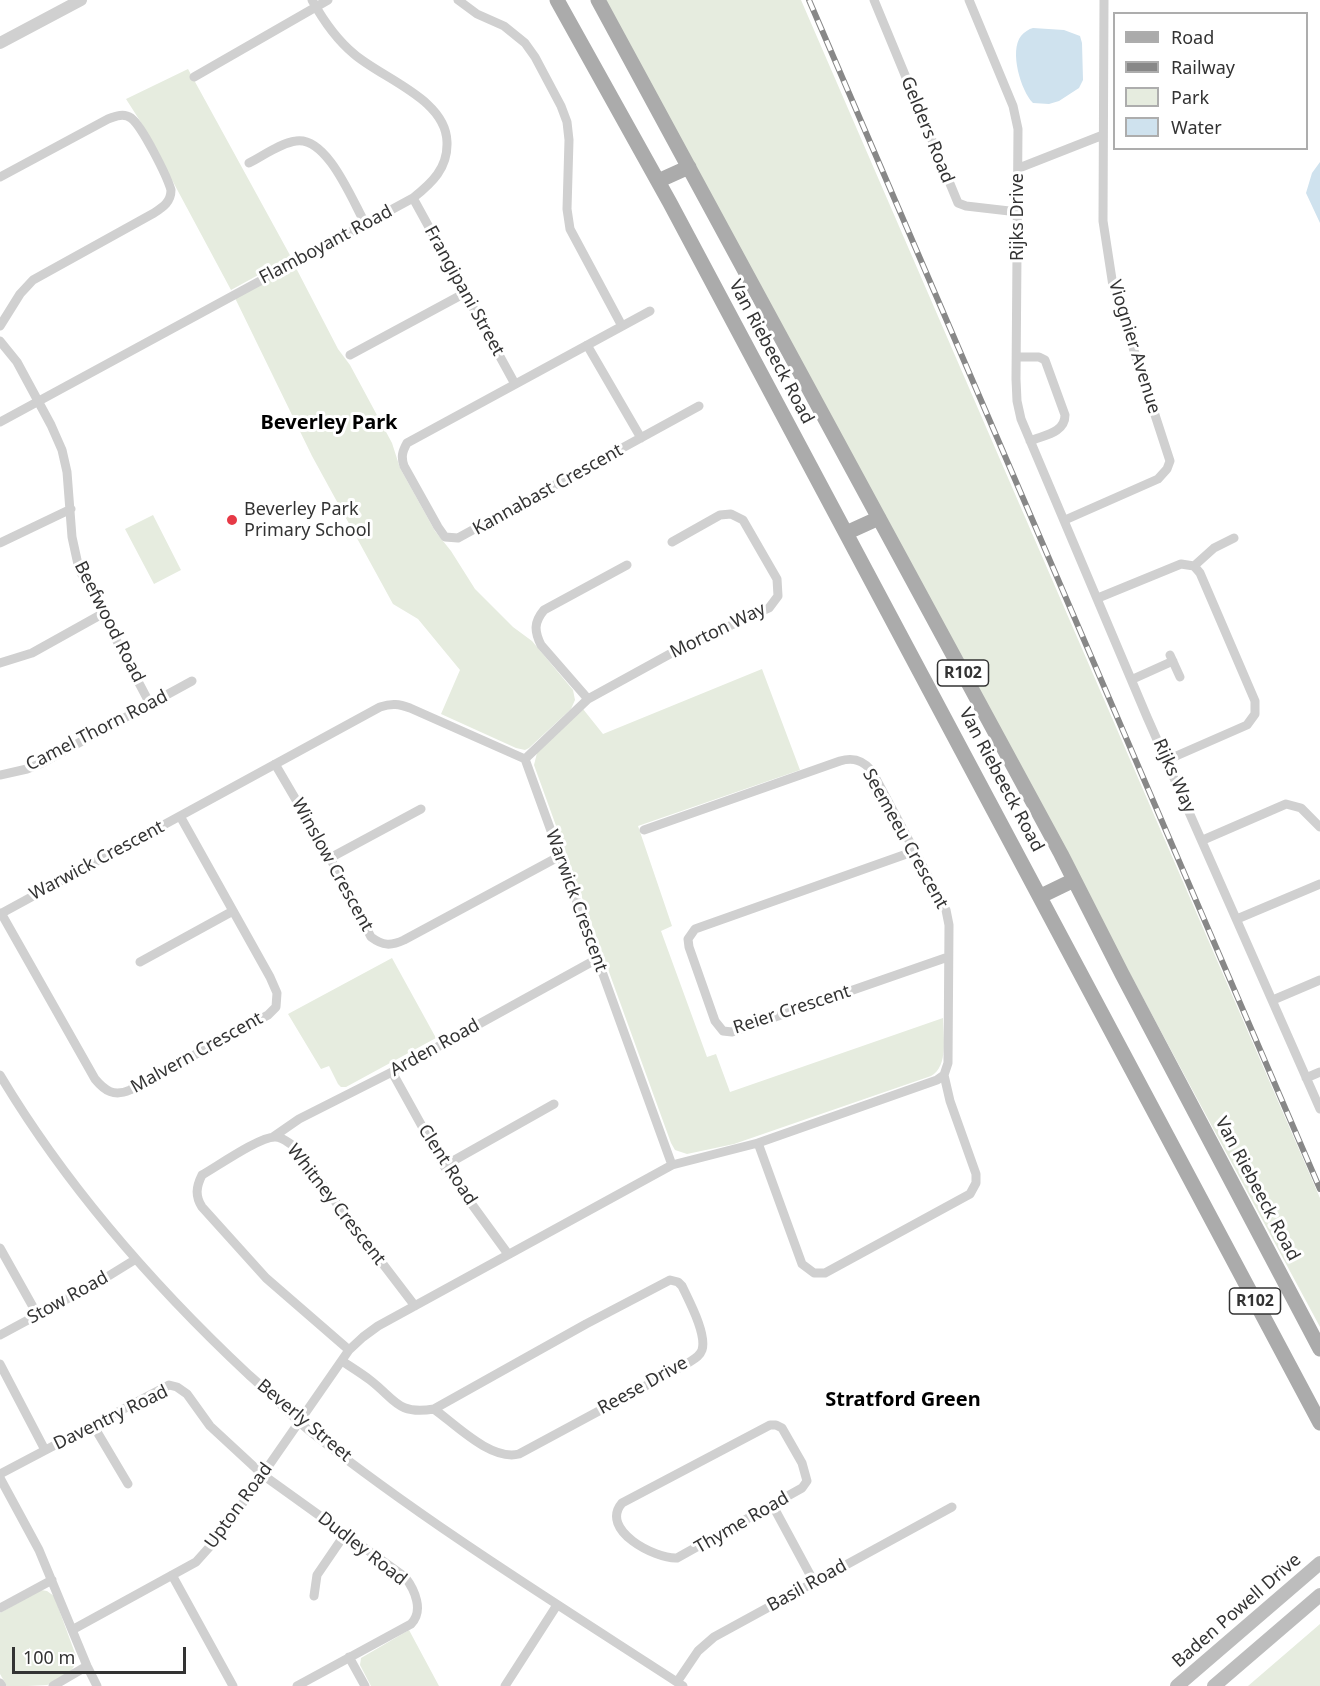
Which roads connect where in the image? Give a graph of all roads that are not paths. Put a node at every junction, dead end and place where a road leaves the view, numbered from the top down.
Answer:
1 (81, 0) edge
2 (328, 0) edge
3 (458, 0) edge
4 (557, 0) edge
5 (598, 0) edge
6 (874, 0) edge
7 (969, 0) edge
8 (1104, 0) edge
9 (314, 3) edge
10 (0, 43) edge
11 (194, 77) dead end
12 (1103, 135) junction
13 (249, 163) dead end
14 (689, 167) junction
15 (1019, 168) junction
16 (0, 177) edge
17 (658, 181) junction
18 (413, 198) junction
19 (1018, 212) junction
20 (365, 223) junction
21 (465, 293) junction
22 (650, 311) dead end
23 (0, 326) edge
24 (622, 326) junction
25 (0, 341) edge
26 (587, 345) junction
27 (350, 355) dead end
28 (1017, 357) junction
29 (515, 384) junction
30 (38, 401) junction
31 (699, 406) dead end
32 (0, 422) edge
33 (641, 438) junction
34 (1030, 441) junction
35 (71, 509) junction
36 (879, 518) junction
37 (1065, 520) junction
38 (846, 533) junction
39 (1234, 538) dead end
40 (672, 542) dead end
41 (0, 543) edge
42 (627, 565) dead end
43 (1194, 566) junction
44 (1098, 598) junction
45 (102, 614) junction
46 (0, 663) edge
47 (1180, 677) dead end
48 (1133, 679) junction
49 (192, 681) dead end
50 (588, 699) junction
51 (150, 704) junction
52 (525, 759) junction
53 (1167, 760) junction
54 (275, 764) junction
55 (0, 775) edge
56 (421, 809) dead end
57 (180, 816) junction
58 (1320, 827) edge
59 (644, 830) dead end
60 (1203, 840) junction
61 (915, 851) junction
62 (560, 856) junction
63 (330, 858) junction
64 (1074, 880) junction
65 (1320, 884) edge
66 (1041, 896) junction
67 (233, 911) junction
68 (1, 913) edge
69 (1238, 920) junction
70 (948, 957) junction
71 (597, 959) junction
72 (140, 962) dead end
73 (1320, 980) edge
74 (1273, 1000) junction
75 (392, 1072) junction
76 (1320, 1072) edge
77 (944, 1075) junction
78 (0, 1076) edge
79 (1306, 1078) junction
80 (554, 1104) dead end
81 (1320, 1109) edge
82 (273, 1137) junction
83 (758, 1143) junction
84 (672, 1165) junction
85 (444, 1166) junction
86 (0, 1248) edge
87 (508, 1254) junction
88 (136, 1259) junction
89 (415, 1305) junction
90 (37, 1314) junction
91 (0, 1335) edge
92 (350, 1350) junction
93 (1320, 1350) edge
94 (342, 1361) junction
95 (0, 1364) edge
96 (435, 1409) junction
97 (300, 1422) junction
98 (1320, 1423) edge
99 (93, 1425) junction
100 (45, 1450) junction
101 (263, 1475) junction
102 (0, 1476) edge
103 (128, 1484) dead end
104 (773, 1506) junction
105 (952, 1507) dead end
106 (345, 1534) junction
107 (1320, 1563) edge
108 (172, 1575) junction
109 (52, 1580) junction
110 (814, 1582) junction
111 (1320, 1595) edge
112 (314, 1596) dead end
113 (557, 1605) junction
114 (0, 1608) edge
115 (72, 1630) junction
116 (349, 1658) junction
117 (87, 1666) junction
118 (680, 1684) edge
119 (53, 1686) edge
120 (97, 1686) edge
121 (233, 1686) edge
122 (297, 1686) edge
123 (365, 1686) edge
124 (505, 1686) edge
125 (1177, 1686) edge
126 (1214, 1686) edge

1 - 10 street
2 - 9 street
3 - 24 street
4 - 17 main road, Van Riebeeck Road / R102
5 - 14 main road, Van Riebeeck Road / R102
6 - 19 street, Gelders Road
7 - 15 street, Rijks Drive
8 - 12 street, Viognier Avenue
9 - 11 street
9 - 18 street, Flamboyant Road
12 - 15 street
12 - 37 street, Viognier Avenue
13 - 20 street
14 - 17 main road
14 - 36 main road, Van Riebeeck Road / R102
15 - 19 street, Rijks Drive
16 - 23 street
17 - 38 main road, Van Riebeeck Road / R102
18 - 20 street, Flamboyant Road
18 - 21 street, Frangipani Street
19 - 28 street, Rijks Drive
20 - 30 street, Flamboyant Road
21 - 27 street
21 - 29 street, Frangipani Street
22 - 24 street, Kannabast Crescent
24 - 26 street, Kannabast Crescent
25 - 30 street, Beefwood Road
26 - 29 street, Kannabast Crescent
26 - 33 street
28 - 34 street, Rijks Drive
28 - 34 street
29 - 33 street, Kannabast Crescent
30 - 32 street, Flamboyant Road
30 - 35 street, Beefwood Road
31 - 33 street, Kannabast Crescent
34 - 37 street, Rijks Way
35 - 41 street
35 - 45 street, Beefwood Road
36 - 38 main road
36 - 64 main road, Van Riebeeck Road / R102
37 - 44 street, Rijks Way
38 - 66 main road, Van Riebeeck Road / R102
39 - 43 street
40 - 50 street, Morton Way
42 - 50 street
43 - 44 street
43 - 53 street
44 - 48 street, Rijks Way
45 - 46 street
45 - 51 street, Beefwood Road
47 - 48 street
48 - 53 street, Rijks Way
49 - 51 street, Camel Thorn Road
50 - 52 street, Morton Way
51 - 55 street, Camel Thorn Road
52 - 54 street, Warwick Crescent
52 - 62 street, Warwick Crescent
53 - 60 street, Rijks Way
54 - 57 street, Warwick Crescent
54 - 63 street, Winslow Crescent
56 - 63 street
57 - 67 street, Malvern Crescent
57 - 68 street, Warwick Crescent
58 - 60 street
59 - 61 street, Seemeeu Crescent
60 - 69 street, Rijks Way
61 - 70 street, Seemeeu Crescent
61 - 70 street, Reier Crescent
62 - 63 street, Winslow Crescent
62 - 71 street, Warwick Crescent
64 - 66 main road
64 - 93 main road, Van Riebeeck Road / R102
65 - 69 street
66 - 98 main road, Van Riebeeck Road / R102
67 - 68 street, Malvern Crescent
67 - 72 street
69 - 74 street, Rijks Way
70 - 77 street, Seemeeu Crescent
71 - 75 street, Arden Road
71 - 84 street, Warwick Crescent
73 - 74 street
74 - 79 street, Rijks Way
75 - 82 street, Arden Road
75 - 85 street, Clent Road
76 - 79 street
77 - 83 street
77 - 83 street, Seemeeu Crescent
78 - 88 street, Beverly Street
79 - 81 street, Rijks Way
80 - 85 street
82 - 89 street, Whitney Crescent
82 - 92 street, Whitney Crescent
83 - 84 street
84 - 87 street
85 - 87 street, Clent Road
86 - 90 street
87 - 89 street
88 - 90 street, Stow Road
88 - 97 street, Beverly Street
89 - 92 street
90 - 91 street, Stow Road
92 - 94 street
94 - 96 street, Reese Drive
94 - 97 street
95 - 100 street
96 - 96 street, Reese Drive
97 - 101 street, Upton Road
97 - 113 street, Beverly Street
99 - 100 street, Daventry Road
99 - 101 street, Daventry Road
99 - 103 street
100 - 102 street, Daventry Road
101 - 106 street, Dudley Road
101 - 108 street, Upton Road
102 - 109 street
104 - 104 street, Thyme Road
104 - 110 street
105 - 110 street, Basil Road
106 - 112 street
106 - 116 street, Dudley Road
107 - 125 main road, Baden Powell Drive
108 - 115 street, Upton Road
108 - 121 street
109 - 114 street
109 - 115 street
110 - 118 street, Basil Road
111 - 126 main road
113 - 118 street, Beverly Street
113 - 124 street
115 - 117 street
116 - 122 street, Dudley Road
116 - 123 street
117 - 119 street
117 - 120 street

